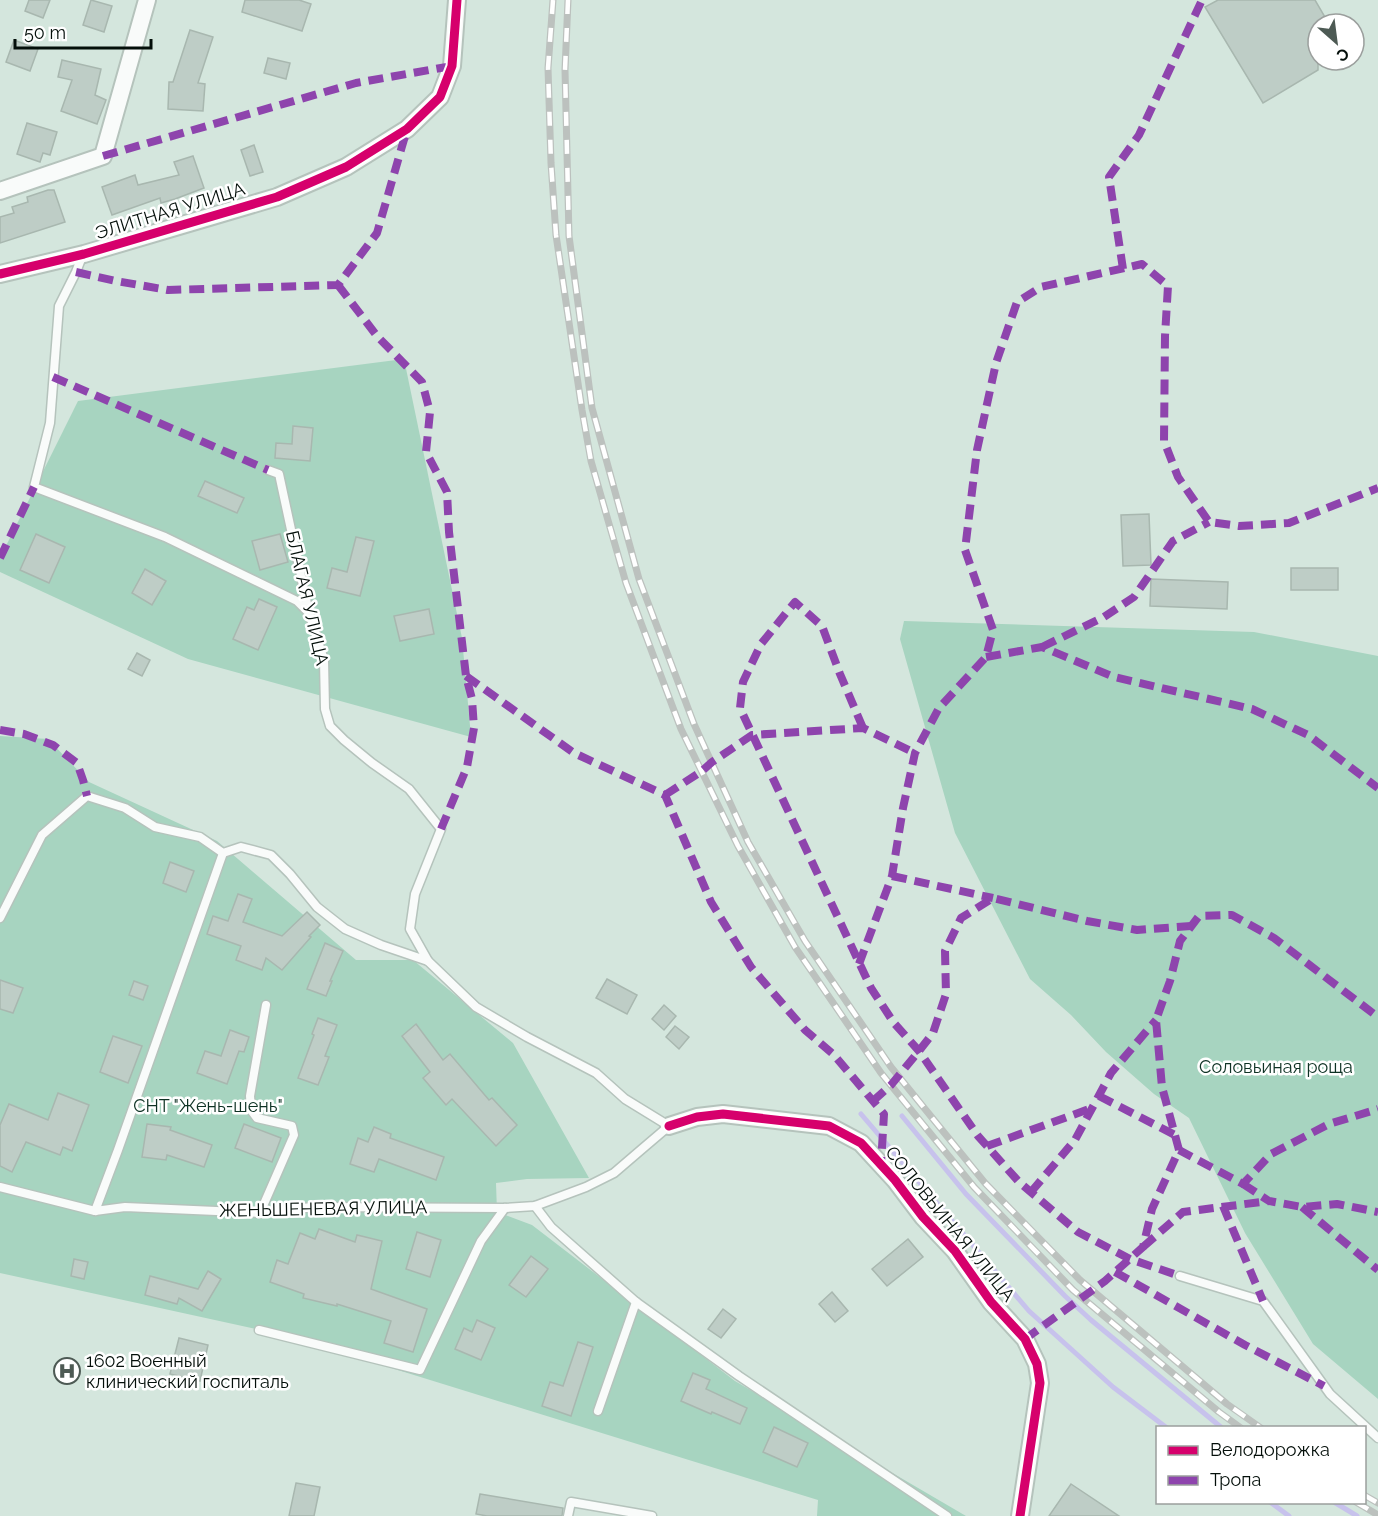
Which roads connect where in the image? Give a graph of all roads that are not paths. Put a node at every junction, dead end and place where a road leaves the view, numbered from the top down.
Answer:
1 (147, 0) edge
2 (457, 0) edge
3 (0, 191) edge
4 (84, 254) junction
5 (0, 274) edge
6 (268, 470) dead end
7 (309, 613) junction
8 (223, 853) junction
9 (0, 918) edge
10 (428, 961) junction
11 (266, 1005) dead end
12 (669, 1126) junction
13 (0, 1187) edge
14 (535, 1206) junction
15 (504, 1208) junction
16 (95, 1211) junction
17 (260, 1213) junction
18 (1180, 1276) dead end
19 (636, 1302) junction
20 (259, 1330) dead end
21 (598, 1411) dead end
22 (1365, 1426) edge
23 (1366, 1427) edge
24 (1378, 1438) edge
25 (568, 1516) edge
26 (652, 1516) edge
27 (947, 1516) edge
28 (1020, 1516) edge

1 - 3 street
2 - 4 street, ЭЛИТНАЯ УЛИЦА
4 - 5 street, ЭЛИТНАЯ УЛИЦА
4 - 7 lane
6 - 7 lane, БЛАГАЯ УЛИЦА
7 - 10 lane, БЛАГАЯ УЛИЦА
8 - 9 lane
8 - 10 lane
8 - 16 lane
10 - 12 lane
11 - 17 lane
12 - 14 lane, СОЛОВЬИНАЯ УЛИЦА
12 - 28 street, СОЛОВЬИНАЯ УЛИЦА
13 - 16 lane, ЖЕНЬШЕНЕВАЯ УЛИЦА
14 - 15 lane, СОЛОВЬИНАЯ УЛИЦА
14 - 19 lane
15 - 17 lane, ЖЕНЬШЕНЕВАЯ УЛИЦА
15 - 20 lane
16 - 17 lane, ЖЕНЬШЕНЕВАЯ УЛИЦА
18 - 22 lane
19 - 21 lane
19 - 27 lane
23 - 24 lane
25 - 26 lane

